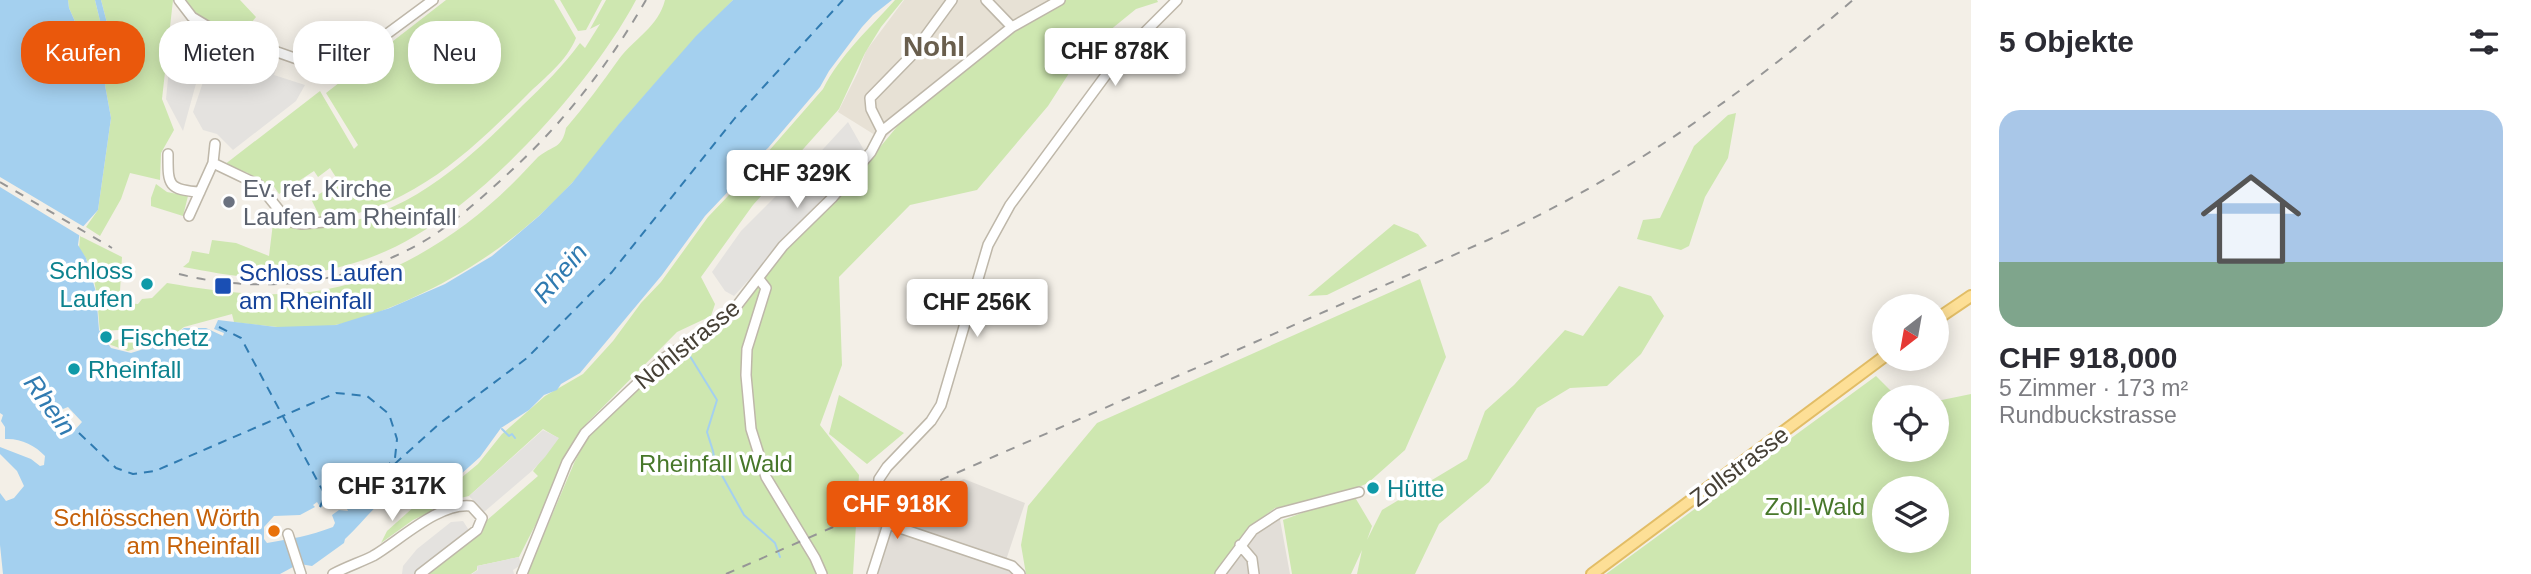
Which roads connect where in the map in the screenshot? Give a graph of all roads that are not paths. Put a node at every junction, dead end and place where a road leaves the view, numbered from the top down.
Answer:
1 (179, 0) edge
2 (433, 0) edge
3 (952, 0) edge
4 (986, 0) edge
5 (1059, 0) edge
6 (1177, 0) edge
7 (1012, 27) junction
8 (882, 131) junction
9 (215, 144) dead end
10 (168, 154) dead end
11 (213, 163) junction
12 (200, 192) junction
13 (190, 216) dead end
14 (346, 220) dead end
15 (759, 279) junction
16 (1971, 296) edge
17 (1950, 310) edge
18 (1872, 366) edge
19 (1359, 492) dead end
20 (888, 524) junction
21 (288, 534) dead end
22 (1240, 545) junction
23 (301, 574) edge
24 (333, 574) edge
25 (420, 574) edge
26 (522, 574) edge
27 (822, 574) edge
28 (873, 574) edge
29 (1020, 574) edge
30 (1220, 574) edge
31 (1255, 574) edge
32 (1592, 574) edge

1 - 2 street
3 - 8 street
4 - 7 street
5 - 7 street
6 - 20 street
7 - 8 street
8 - 15 street, Nohlstrasse
9 - 11 street
10 - 12 street
11 - 12 street
11 - 14 street
12 - 13 street
15 - 26 street, Nohlstrasse
15 - 27 street
16 - 17 main road
18 - 32 main road, Zollstrasse
19 - 22 street
20 - 28 street
20 - 29 street
21 - 23 street
22 - 30 street
22 - 31 street
24 - 25 street

